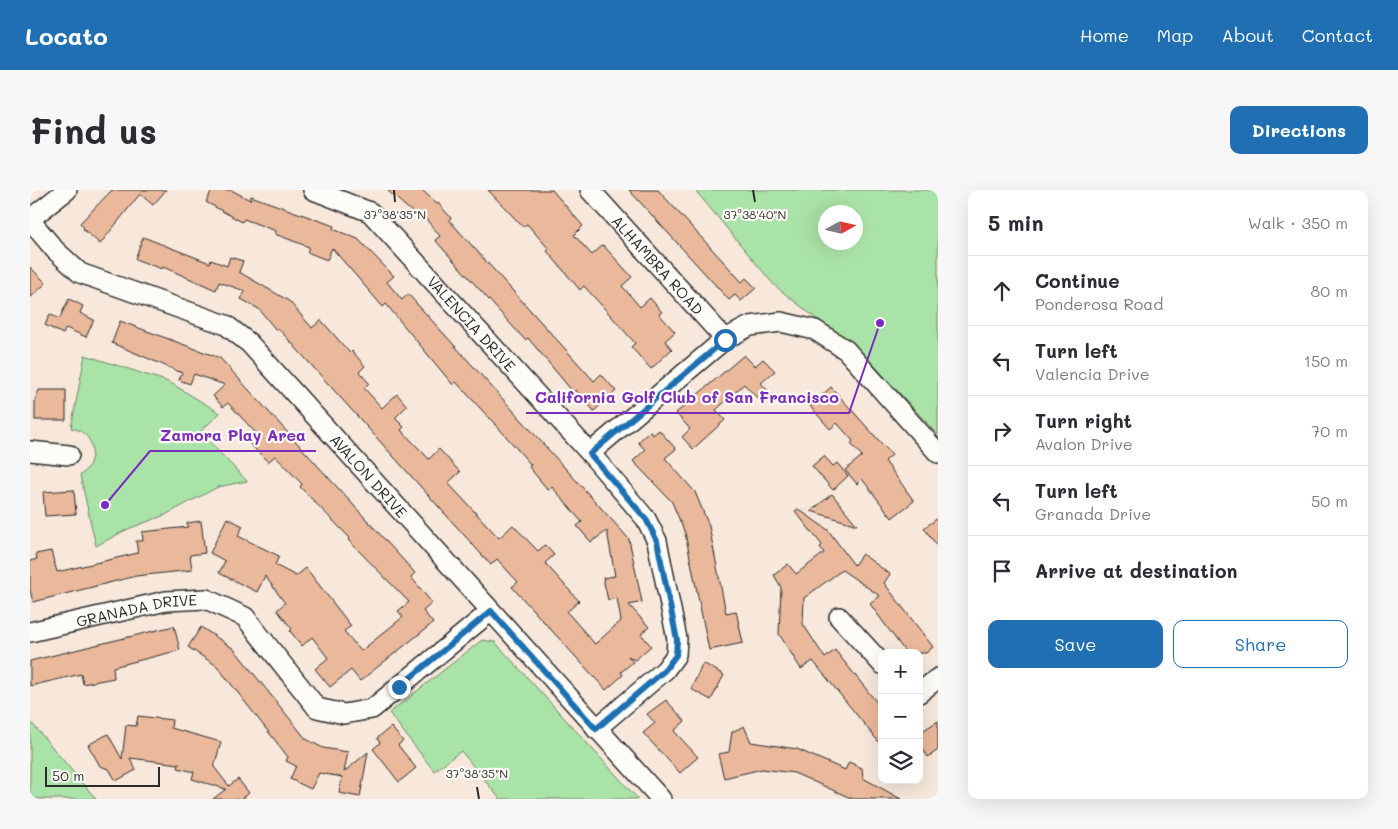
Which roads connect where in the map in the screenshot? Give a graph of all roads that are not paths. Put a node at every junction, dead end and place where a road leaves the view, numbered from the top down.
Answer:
1 (67, 190) edge
2 (313, 190) edge
3 (590, 190) edge
4 (30, 219) edge
5 (725, 340) junction
6 (30, 451) edge
7 (938, 453) edge
8 (590, 454) junction
9 (69, 455) dead end
10 (491, 611) junction
11 (839, 617) dead end
12 (30, 632) edge
13 (878, 660) edge
14 (938, 678) edge
15 (923, 690) edge
16 (596, 729) junction
17 (661, 799) edge

1 - 4 street
2 - 8 street, VALENCIA DRIVE
3 - 5 street, ALHAMBRA ROAD
4 - 10 street, AVALON DRIVE
5 - 7 street
5 - 8 street
6 - 9 street
8 - 16 street, VALENCIA DRIVE
10 - 12 street, GRANADA DRIVE
10 - 16 street, AVALON DRIVE
11 - 13 street
14 - 15 street
16 - 17 street, AVALON DRIVE

